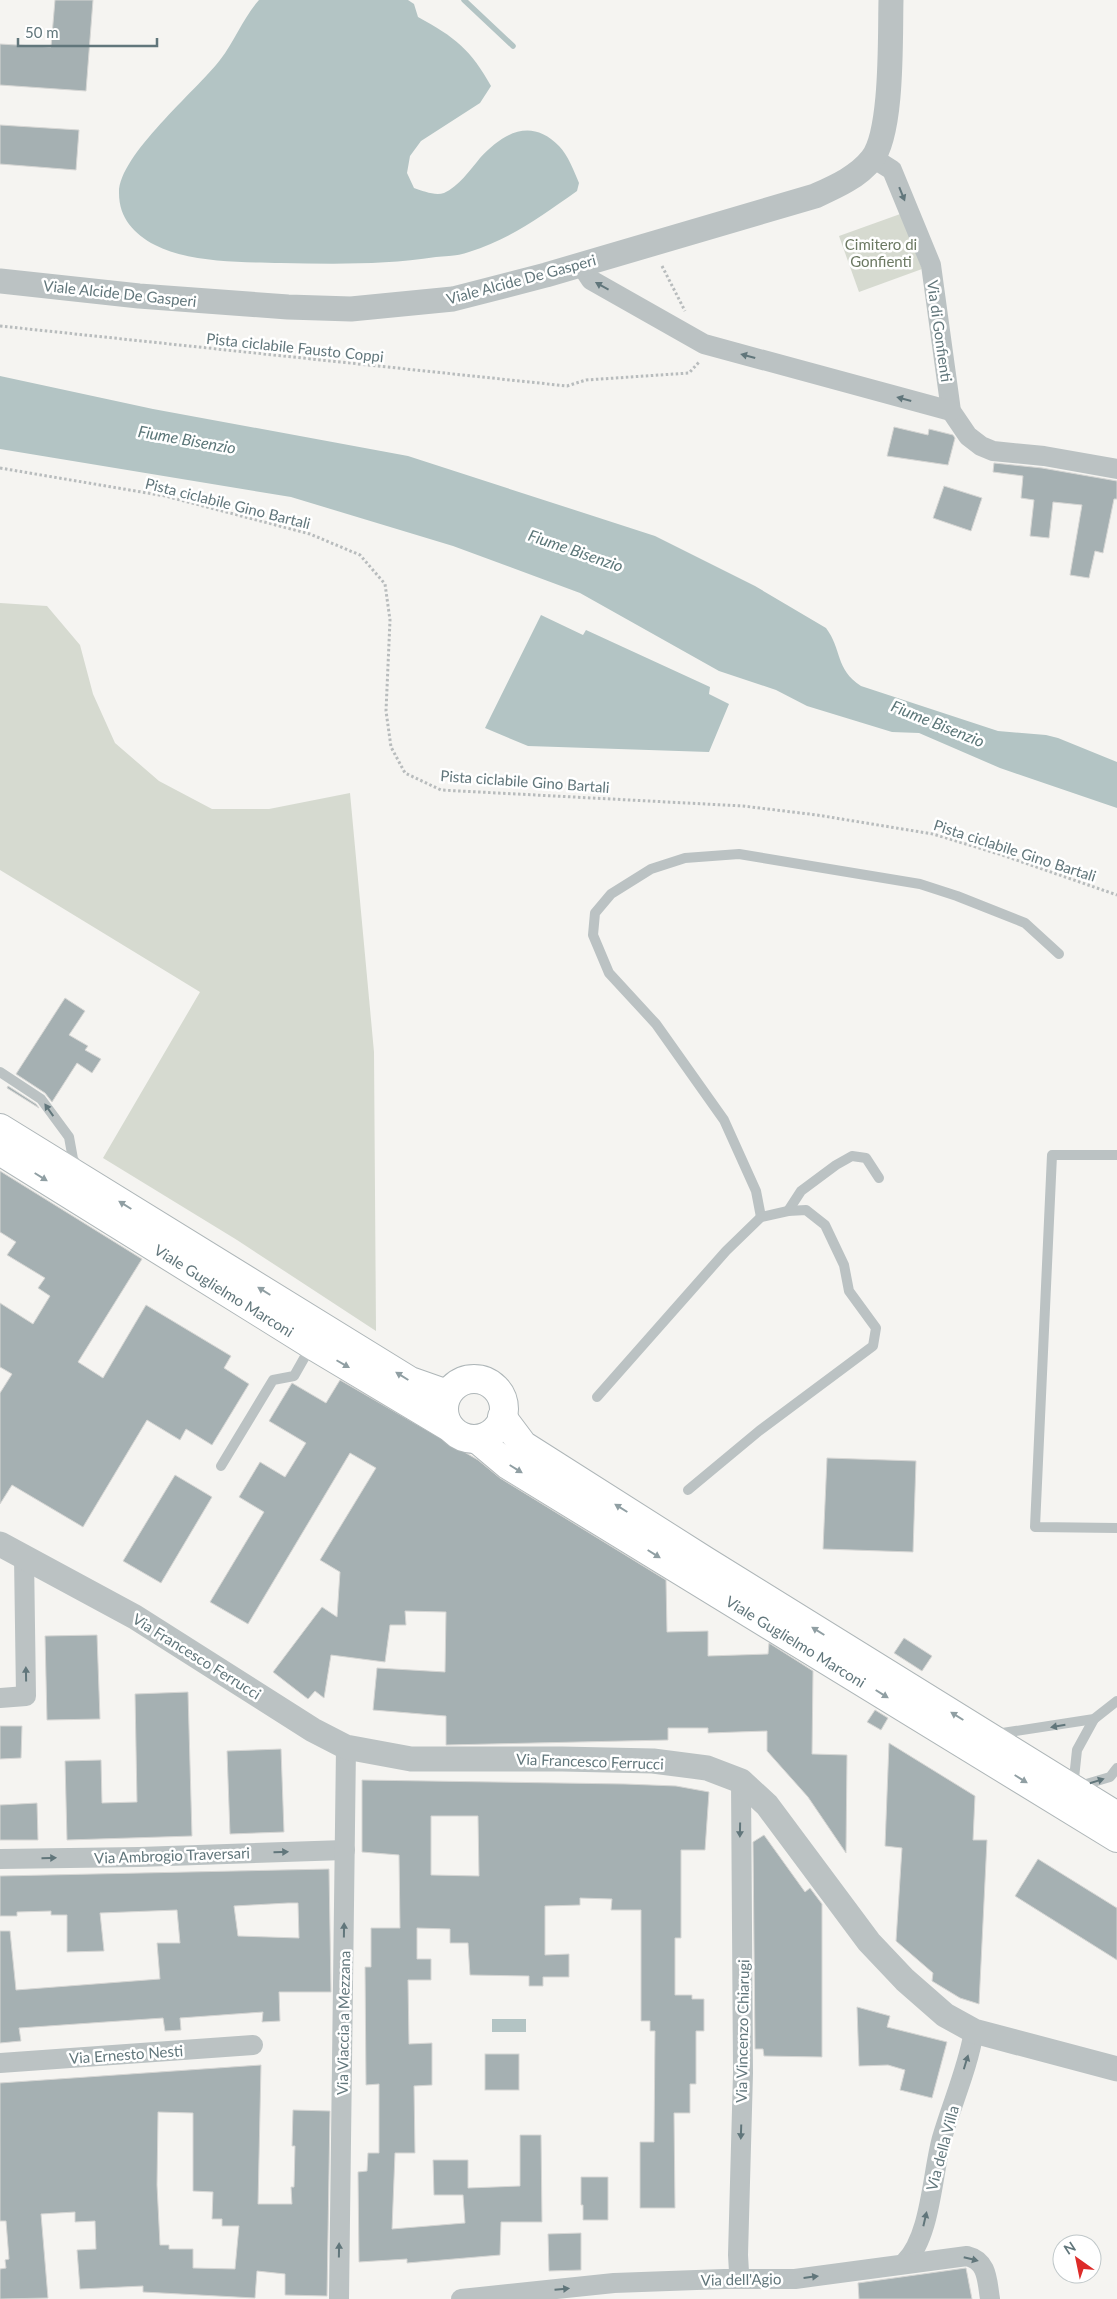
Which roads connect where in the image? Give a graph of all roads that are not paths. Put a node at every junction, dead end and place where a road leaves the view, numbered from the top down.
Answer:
1 (891, 0) edge
2 (873, 158) junction
3 (580, 264) junction
4 (0, 281) edge
5 (951, 411) junction
6 (1117, 469) edge
7 (1059, 954) dead end
8 (0, 1072) edge
9 (0, 1128) edge
10 (0, 1151) edge
11 (1117, 1155) edge
12 (879, 1178) dead end
13 (89, 1182) junction
14 (788, 1211) junction
15 (761, 1217) junction
16 (312, 1345) junction
17 (447, 1394) junction
18 (598, 1397) dead end
19 (502, 1416) junction
20 (449, 1427) junction
21 (477, 1439) junction
22 (222, 1466) dead end
23 (688, 1490) dead end
24 (1117, 1528) edge
25 (0, 1544) edge
26 (24, 1556) junction
27 (0, 1698) edge
28 (1117, 1701) edge
29 (1094, 1720) junction
30 (988, 1735) junction
31 (346, 1748) junction
32 (1117, 1768) edge
33 (741, 1781) junction
34 (1073, 1788) junction
35 (1117, 1816) edge
36 (1117, 1838) edge
37 (345, 1850) junction
38 (0, 1859) edge
39 (974, 2031) junction
40 (252, 2044) dead end
41 (0, 2063) edge
42 (1117, 2069) edge
43 (905, 2262) junction
44 (744, 2279) junction
45 (339, 2299) edge
46 (461, 2299) edge
47 (990, 2299) edge

1 - 2 street
2 - 3 street, Viale Alcide De Gasperi
2 -> 5 street, Via di Gonfienti
3 - 4 street, Viale Alcide De Gasperi
5 -> 3 street
5 - 6 street, Via di Gonfienti
7 - 15 lane
13 -> 8 lane
9 - 13 main road, Viale Guglielmo Marconi
10 -> 16 main road, Viale Guglielmo Marconi
11 - 24 lane
12 - 14 lane
17 -> 13 main road, Viale Guglielmo Marconi
14 - 15 lane
14 - 23 lane
15 - 18 lane
16 -> 20 main road, Viale Guglielmo Marconi
16 - 22 lane
17 - 19 main road, Viale Guglielmo Marconi
17 - 20 main road
19 - 21 main road
30 -> 19 main road, Viale Guglielmo Marconi
20 - 21 main road, Viale Guglielmo Marconi
21 -> 36 main road, Viale Guglielmo Marconi
25 - 26 street, Via Francesco Ferrucci
27 -> 26 street
26 - 31 street, Via Francesco Ferrucci
28 - 29 lane
29 -> 30 lane
29 - 34 lane
30 - 34 main road, Viale Guglielmo Marconi
31 - 33 street, Via Francesco Ferrucci
31 - 37 street, Via Viaccia a Mezzana
34 -> 32 lane
33 - 39 street, Via Francesco Ferrucci
33 -> 44 street, Via Vincenzo Chiarugi
34 - 35 main road, Viale Guglielmo Marconi
38 -> 37 street, Via Ambrogio Traversari
45 -> 37 street, Via Viaccia a Mezzana
39 - 42 street, Via Francesco Ferrucci
43 -> 39 street, Via della Villa
40 - 41 street, Via Ernesto Nesti
44 -> 43 street, Via dell'Agio
43 -> 47 street, Via dell'Agio
46 -> 44 street, Via dell'Agio

